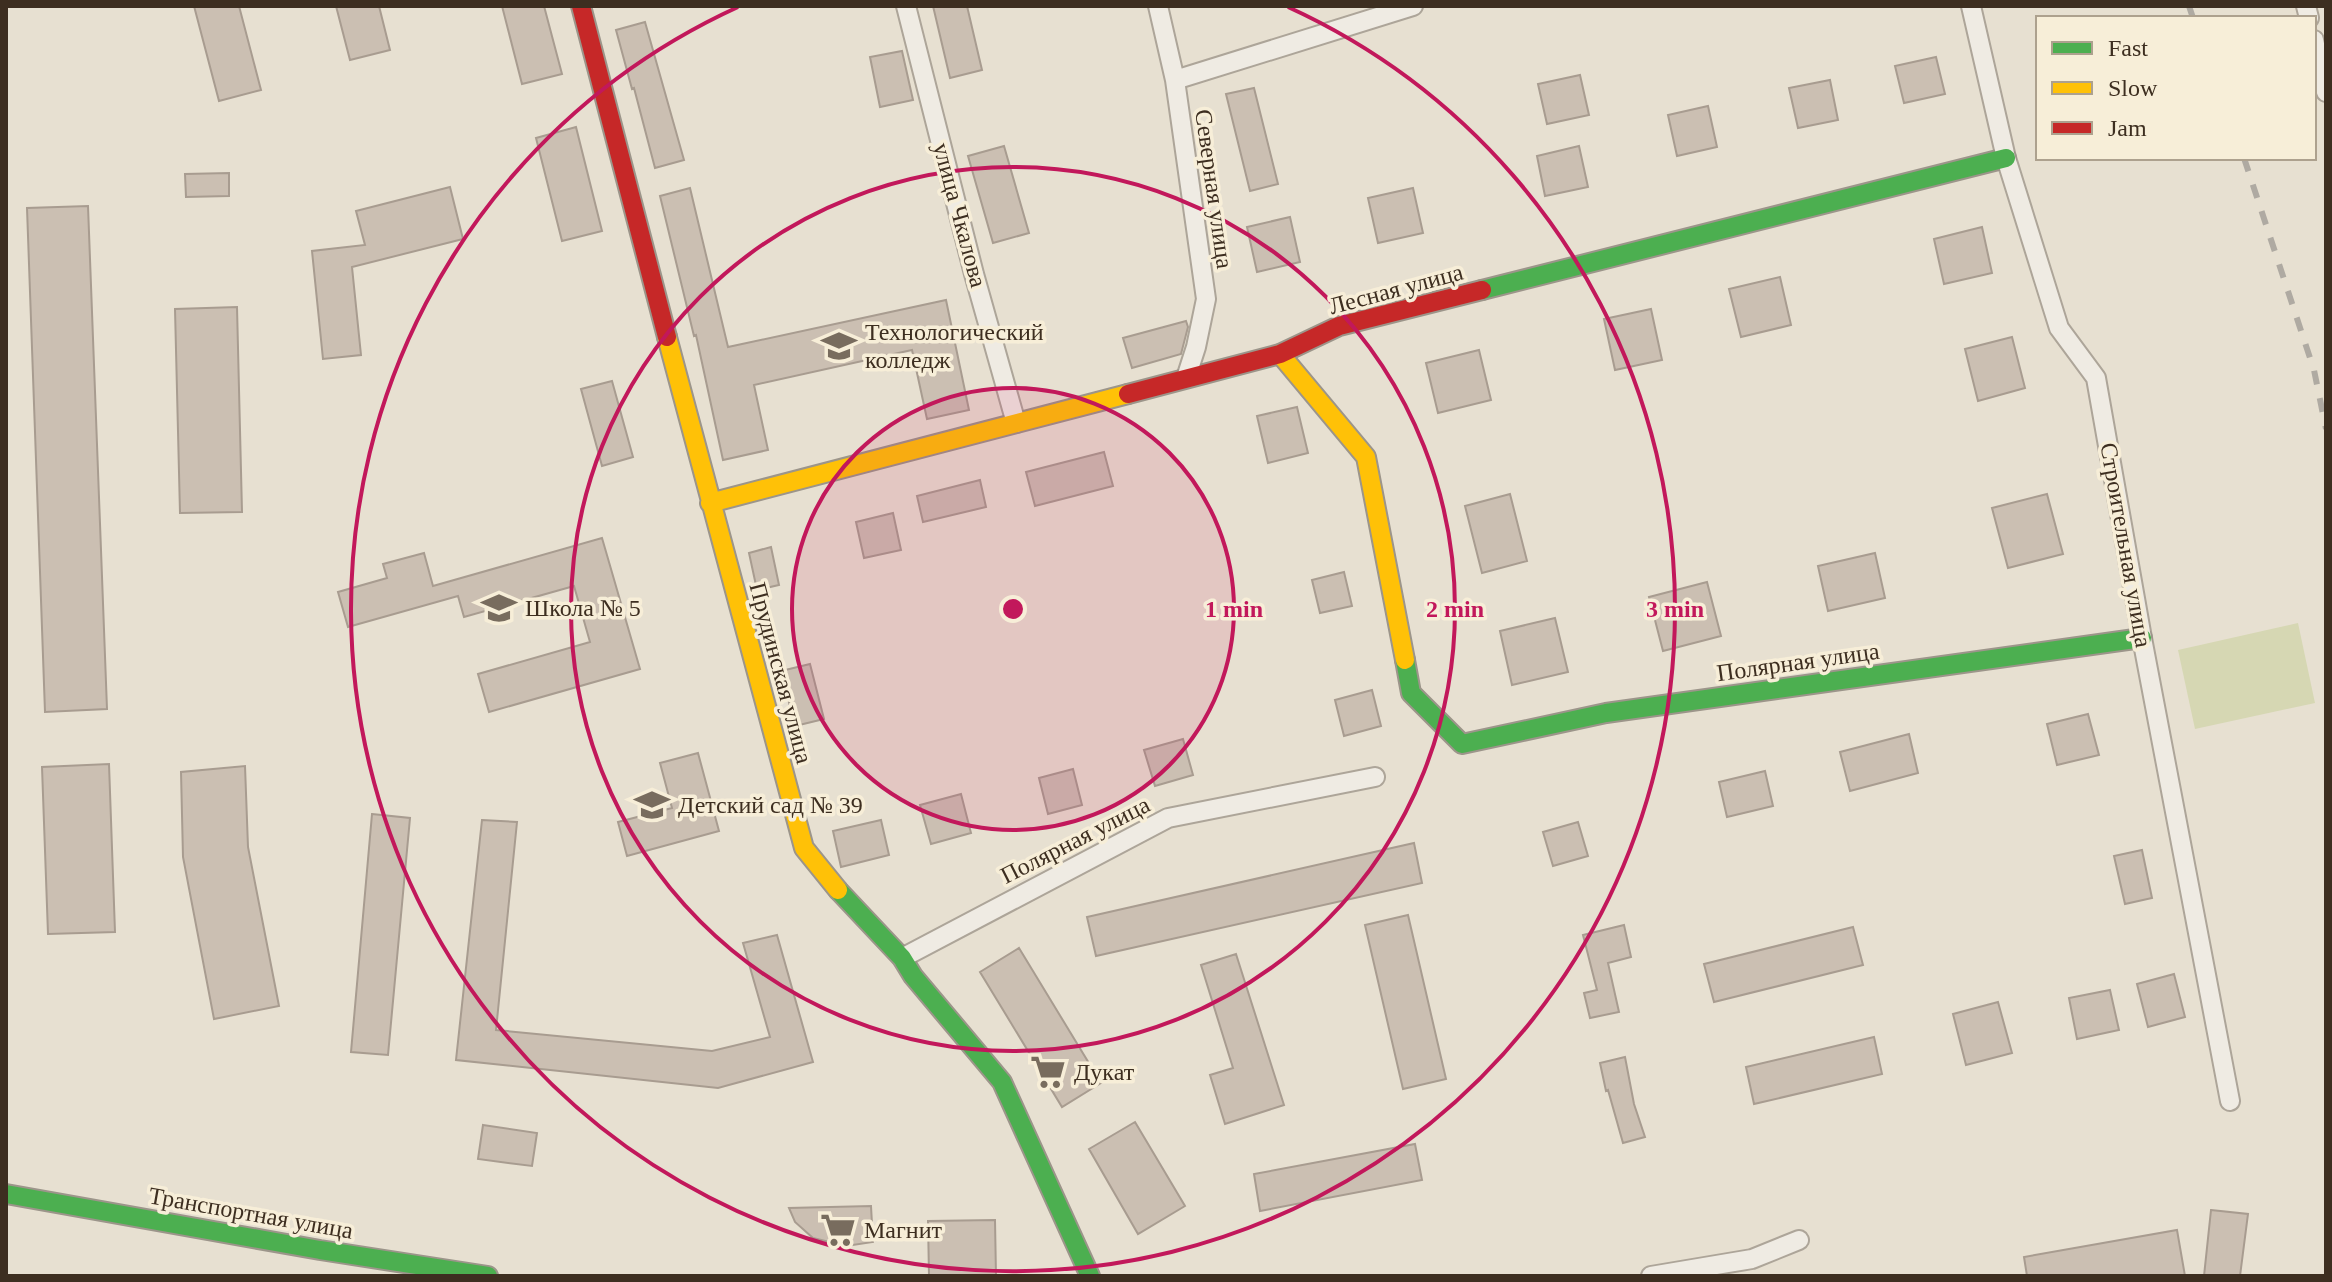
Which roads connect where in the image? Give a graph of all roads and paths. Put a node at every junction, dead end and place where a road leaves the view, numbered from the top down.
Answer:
1 (581, 6) edge
2 (906, 6) edge
3 (1158, 6) edge
4 (1413, 6) edge
5 (1971, 6) edge
6 (2316, 49) edge
7 (1175, 80) junction
8 (2326, 92) edge
9 (2006, 158) junction
10 (1280, 354) junction
11 (1186, 378) junction
12 (1016, 423) junction
13 (710, 503) junction
14 (2142, 638) junction
15 (1375, 777) dead end
16 (902, 958) junction
17 (2230, 1101) dead end
18 (6, 1194) edge
19 (1799, 1240) dead end
20 (488, 1276) edge
21 (1090, 1276) edge
22 (1651, 1276) edge

1 - 13 street, Прудинская улица
2 - 12 street, улица Чкалова
3 - 7 street, Северная улица
4 - 7 street
5 - 9 street, Строительная улица
6 - 8 street
7 - 11 street, Северная улица
9 - 10 street, Лесная улица
9 - 14 street, Строительная улица
10 - 11 street, Лесная улица
10 - 14 street, Полярная улица
11 - 12 street, Лесная улица
12 - 13 street, Лесная улица
13 - 16 street, Прудинская улица
14 - 17 street, Строительная улица
15 - 16 street, Полярная улица
16 - 21 street, Прудинская улица
18 - 20 street, Транспортная улица
19 - 22 street

